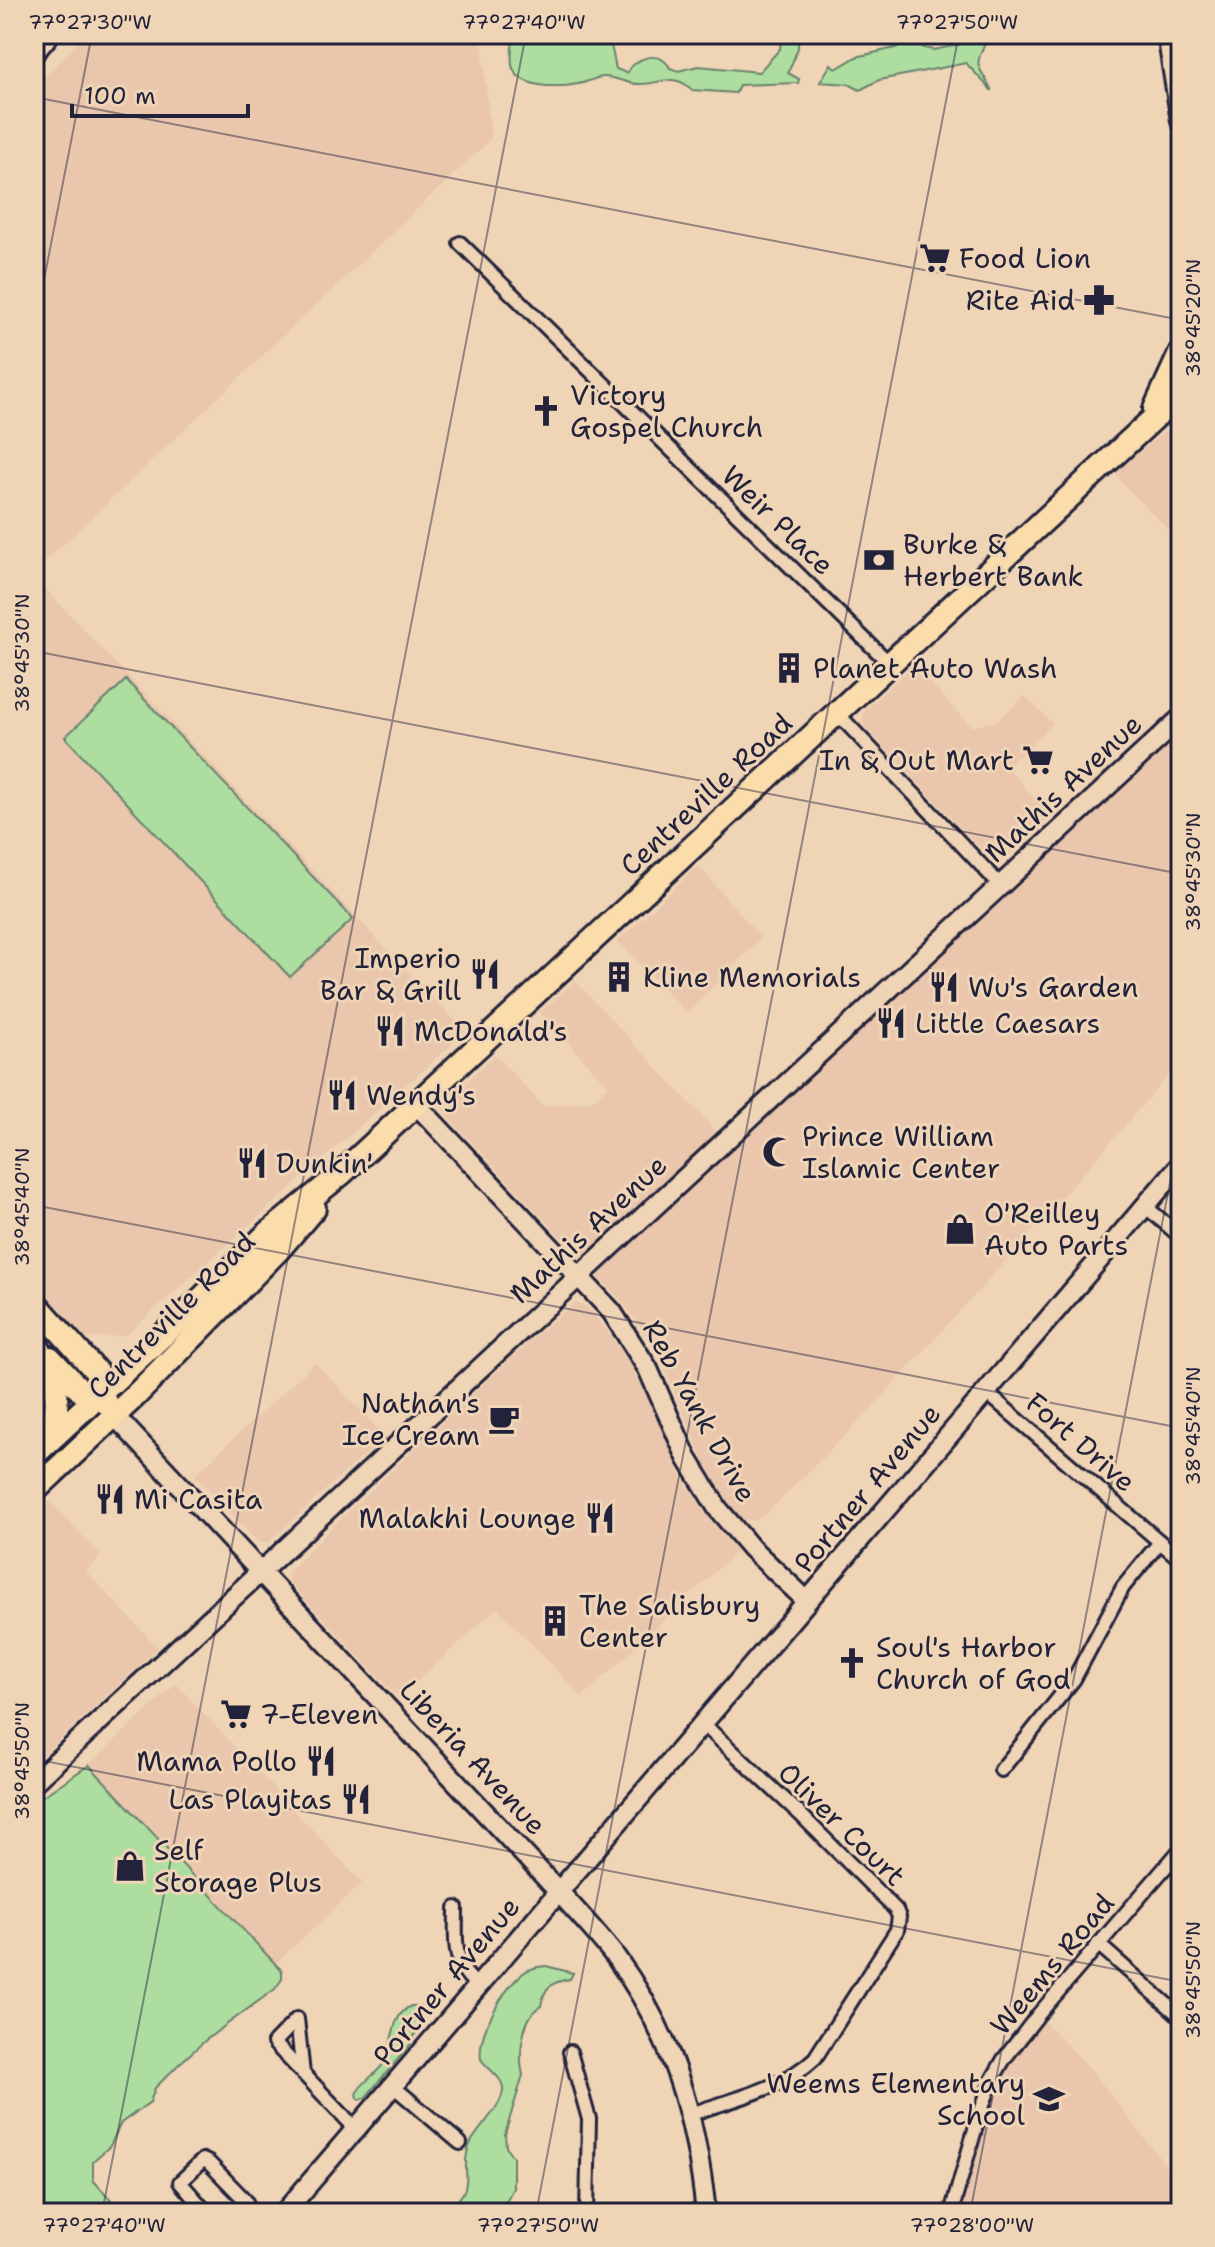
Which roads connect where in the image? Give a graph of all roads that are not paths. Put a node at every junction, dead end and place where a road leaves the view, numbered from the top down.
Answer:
1 (50, 34) edge
2 (1167, 34) edge
3 (34, 53) edge
4 (1180, 112) edge
5 (460, 243) dead end
6 (1181, 352) edge
7 (1181, 393) edge
8 (1181, 412) edge
9 (1146, 426) junction
10 (1110, 459) junction
11 (890, 664) junction
12 (837, 713) junction
13 (1181, 718) edge
14 (1000, 885) junction
15 (416, 1104) junction
16 (1181, 1164) edge
17 (342, 1173) junction
18 (1145, 1206) junction
19 (1181, 1237) edge
20 (579, 1276) junction
21 (34, 1302) edge
22 (34, 1342) edge
23 (150, 1348) junction
24 (83, 1355) junction
25 (986, 1392) junction
26 (100, 1396) junction
27 (115, 1416) junction
28 (37, 1453) edge
29 (34, 1491) edge
30 (1160, 1542) junction
31 (1181, 1560) edge
32 (260, 1572) junction
33 (807, 1601) junction
34 (703, 1724) junction
35 (1001, 1770) dead end
36 (34, 1782) edge
37 (1181, 1849) edge
38 (559, 1892) junction
39 (456, 1908) dead end
40 (1098, 1944) junction
41 (479, 1986) junction
42 (1181, 2017) edge
43 (570, 2052) dead end
44 (303, 2074) dead end
45 (393, 2086) junction
46 (691, 2114) junction
47 (356, 2129) junction
48 (460, 2143) dead end
49 (289, 2211) edge
50 (706, 2212) edge
51 (207, 2213) edge
52 (244, 2213) edge
53 (587, 2213) edge
54 (683, 2213) edge
55 (951, 2213) edge

1 - 3 street
2 - 4 street
5 - 11 street, Weir Place
6 - 9 highway
7 - 9 highway, Centreville Road
8 - 10 highway
9 - 10 highway, Centreville Road
10 - 11 highway, Centreville Road
11 - 12 highway, Centreville Road
12 - 14 street
12 - 15 highway, Centreville Road
13 - 14 street, Mathis Avenue
14 - 20 street, Mathis Avenue
15 - 17 highway, Centreville Road
15 - 20 street, Reb Yank Drive
16 - 18 street, Portner Avenue
17 - 23 highway, Centreville Road
17 - 27 highway, Centreville Road
18 - 19 street
18 - 25 street, Portner Avenue
20 - 32 street, Mathis Avenue
20 - 33 street, Reb Yank Drive
21 - 24 highway, Liberia Avenue
22 - 26 highway, Liberia Avenue
22 - 28 highway
23 - 24 highway
23 - 26 highway, Centreville Road
24 - 26 highway, Liberia Avenue
25 - 30 street, Fort Drive
25 - 33 street, Portner Avenue
26 - 27 highway, Liberia Avenue
26 - 28 highway, Centreville Road
27 - 29 highway, Centreville Road
27 - 32 street, Liberia Avenue
30 - 31 street, Fort Drive
30 - 35 street
32 - 36 street, Mathis Avenue
32 - 38 street, Liberia Avenue
33 - 34 street, Portner Avenue
34 - 38 street, Portner Avenue
34 - 46 street, Oliver Court
37 - 40 street, Weems Road
38 - 41 street, Portner Avenue
38 - 46 street, Liberia Avenue
39 - 41 street
40 - 42 street
40 - 55 street, Weems Road
41 - 45 street, Portner Avenue
43 - 53 street
44 - 47 street
45 - 47 street, Portner Avenue
45 - 48 street
46 - 50 street, Liberia Avenue
47 - 49 street, Portner Avenue
50 - 54 street
51 - 52 street

